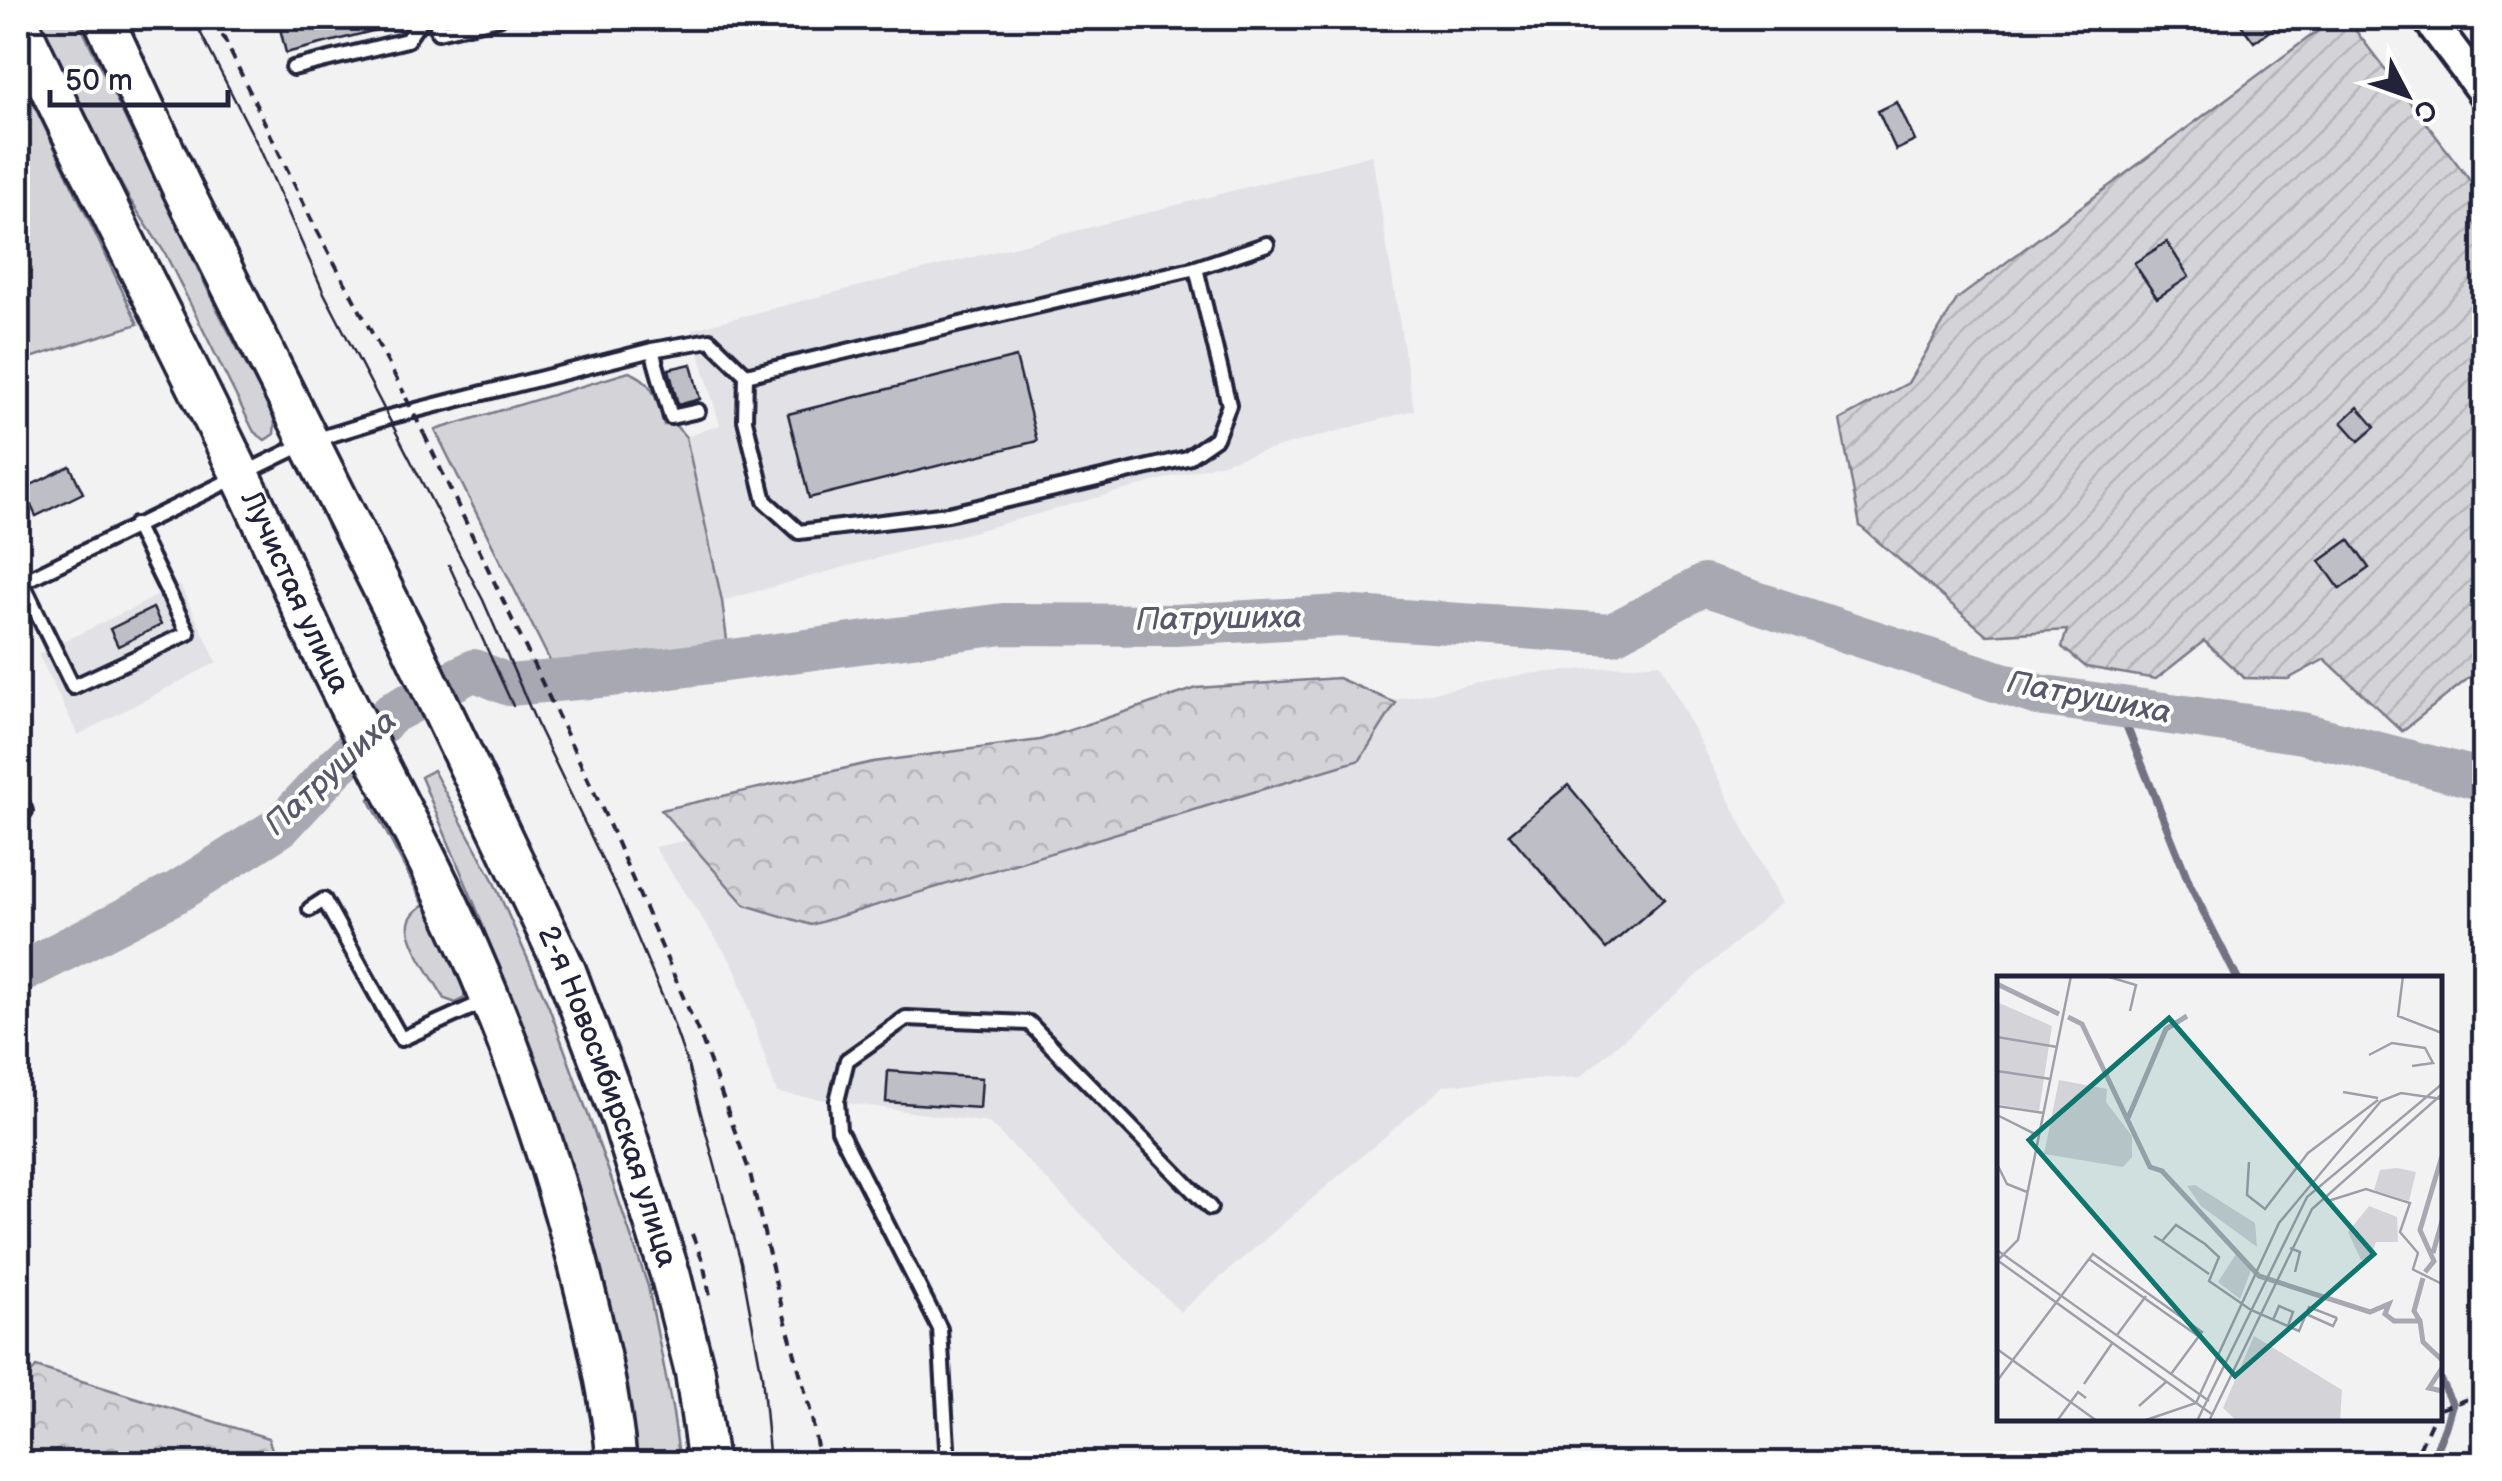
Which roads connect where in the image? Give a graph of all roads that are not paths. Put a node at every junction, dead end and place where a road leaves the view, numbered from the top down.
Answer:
1 (103, 18) edge
2 (422, 18) edge
3 (499, 18) edge
4 (2428, 18) edge
5 (18, 21) edge
6 (437, 25) edge
7 (293, 68) dead end
8 (2481, 82) edge
9 (1266, 244) dead end
10 (1196, 268) junction
11 (652, 350) junction
12 (746, 375) junction
13 (698, 410) dead end
14 (308, 442) junction
15 (240, 474) junction
16 (135, 525) junction
17 (20, 583) edge
18 (18, 794) edge
19 (18, 815) edge
20 (310, 909) dead end
21 (490, 999) junction
22 (1210, 1208) dead end
23 (617, 1464) edge
24 (708, 1464) edge
25 (948, 1464) edge

1 - 14 main road
2 - 7 lane
3 - 6 lane
4 - 8 street
5 - 15 main road, Лучистая улица
9 - 10 lane
10 - 12 lane
10 - 12 lane
11 - 12 lane
11 - 13 lane
11 - 14 lane
14 - 15 lane
14 - 24 main road, 2-я Новосибирская улица
15 - 16 lane
15 - 21 main road, Лучистая улица
16 - 17 lane
16 - 17 lane
18 - 19 lane
20 - 21 lane
21 - 23 main road, Лучистая улица
22 - 25 lane

